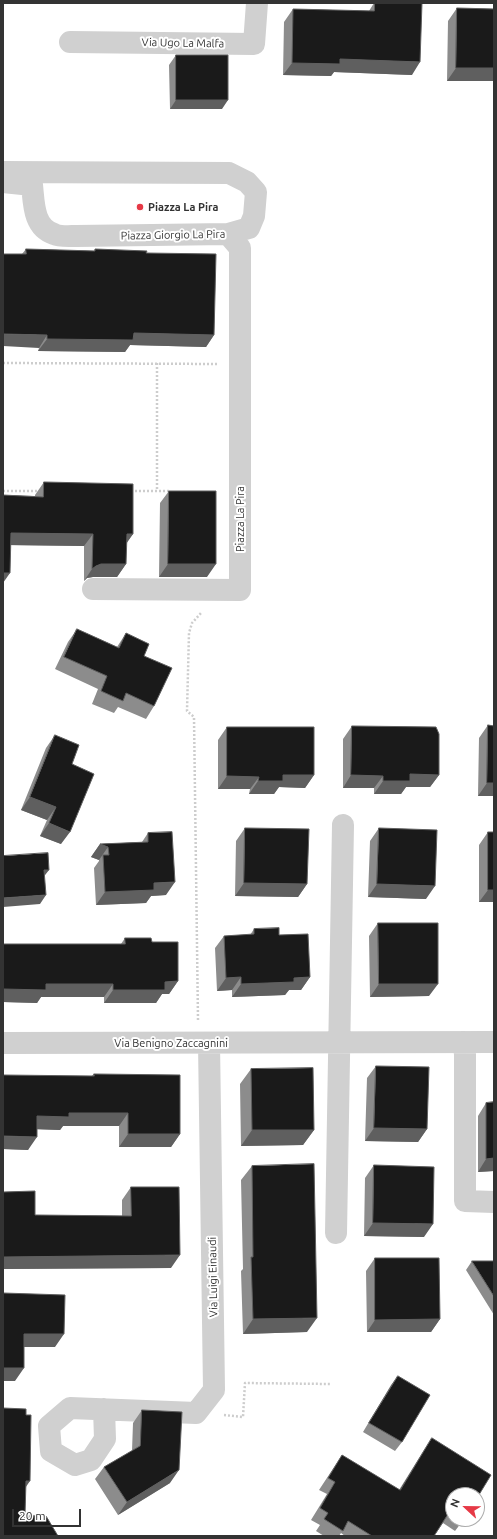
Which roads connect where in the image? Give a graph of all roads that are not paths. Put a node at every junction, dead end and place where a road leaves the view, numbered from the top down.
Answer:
1 (256, 3) edge
2 (70, 42) dead end
3 (3, 172) edge
4 (3, 182) edge
5 (234, 241) junction
6 (93, 589) dead end
7 (343, 825) dead end
8 (339, 1042) junction
9 (463, 1042) junction
10 (494, 1042) edge
11 (3, 1043) edge
12 (204, 1043) junction
13 (494, 1202) edge
14 (336, 1233) dead end
15 (104, 1409) dead end

1 - 2 street, Via Ugo La Malfa
3 - 5 street, Piazza Giorgio La Pira
4 - 5 street, Piazza Giorgio La Pira
5 - 6 street, Piazza La Pira
7 - 8 street
8 - 9 street, Via Benigno Zaccagnini
8 - 12 street, Via Benigno Zaccagnini
8 - 14 street
9 - 10 street, Via Benigno Zaccagnini
9 - 13 street
11 - 12 street, Via Benigno Zaccagnini
12 - 15 street, Via Luigi Einaudi

